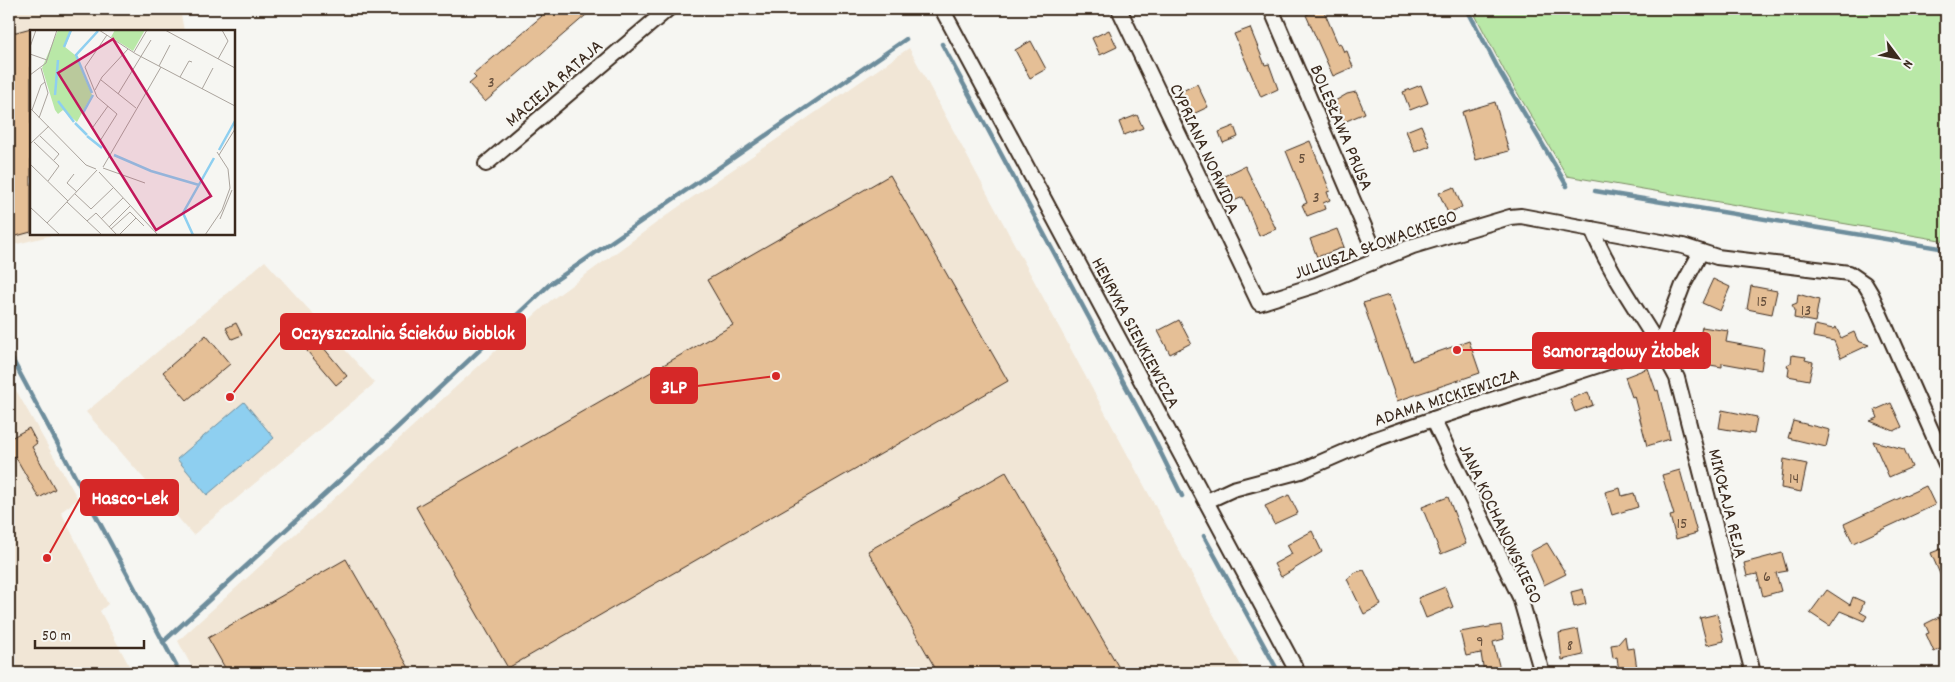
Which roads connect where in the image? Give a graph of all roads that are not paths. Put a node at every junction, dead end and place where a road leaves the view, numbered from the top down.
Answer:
1 (668, 9) edge
2 (942, 9) edge
3 (1119, 9) edge
4 (1272, 11) dead end
5 (486, 164) dead end
6 (1592, 229) junction
7 (1701, 252) junction
8 (1378, 259) junction
9 (1259, 303) joint
10 (1660, 345) junction
11 (1432, 419) junction
12 (1946, 464) edge
13 (1207, 501) junction
14 (1298, 673) edge
15 (1542, 673) edge
16 (1753, 673) edge

1 - 5 street, MACIEJA RATAJA
2 - 13 street, HENRYKA SIENKIEWICZA
3 - 9 street, CYPRIANA NORWIDA
4 - 8 street, BOLESŁAWA PRUSA
6 - 7 street
6 - 8 street, JULIUSZA SŁOWACKIEGO
6 - 10 street, MIKOŁAJA REJA
7 - 10 street
7 - 12 street
8 - 9 street, JULIUSZA SŁOWACKIEGO
10 - 11 street, ADAMA MICKIEWICZA
10 - 16 street, MIKOŁAJA REJA
11 - 13 street, ADAMA MICKIEWICZA
11 - 15 street, JANA KOCHANOWSKIEGO
13 - 14 street, HENRYKA SIENKIEWICZA

